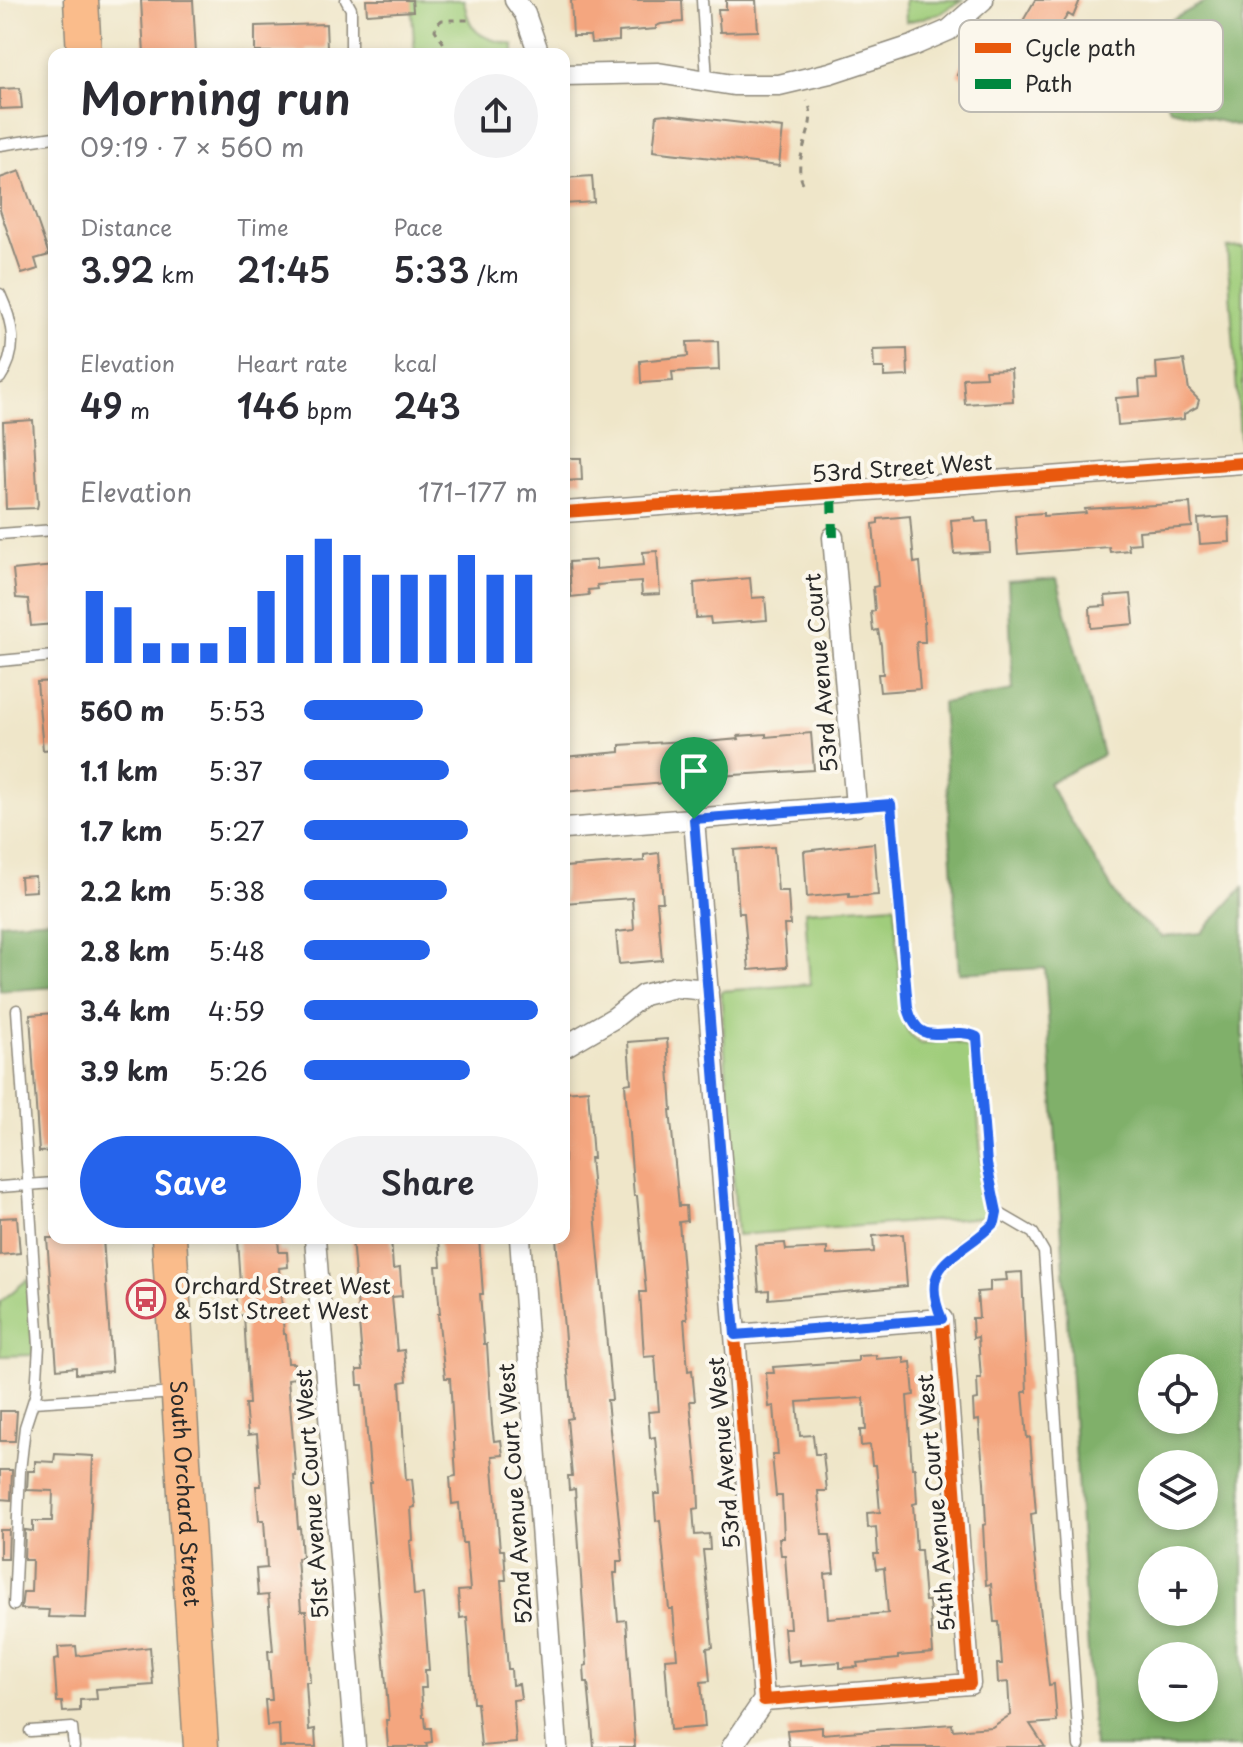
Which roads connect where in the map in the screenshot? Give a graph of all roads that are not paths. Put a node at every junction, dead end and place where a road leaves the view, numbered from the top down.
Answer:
1 (81, 0) edge
2 (346, 0) edge
3 (515, 0) edge
4 (702, 0) edge
5 (982, 2) edge
6 (963, 20) edge
7 (959, 23) edge
8 (84, 48) edge
9 (351, 48) edge
10 (537, 48) edge
11 (570, 75) edge
12 (707, 80) junction
13 (48, 138) edge
14 (0, 145) edge
15 (0, 294) edge
16 (0, 378) edge
17 (1243, 463) edge
18 (570, 512) edge
19 (48, 530) edge
20 (0, 534) edge
21 (833, 537) dead end
22 (48, 657) edge
23 (0, 661) edge
24 (856, 806) junction
25 (694, 819) junction
26 (570, 829) edge
27 (708, 990) junction
28 (17, 1010) dead end
29 (570, 1044) edge
30 (48, 1183) edge
31 (29, 1184) junction
32 (0, 1187) edge
33 (997, 1212) junction
34 (169, 1244) edge
35 (315, 1244) edge
36 (520, 1244) edge
37 (942, 1319) junction
38 (735, 1335) junction
39 (178, 1393) junction
40 (33, 1402) junction
41 (14, 1605) dead end
42 (764, 1700) junction
43 (30, 1731) dead end
44 (1079, 1746) edge
45 (74, 1747) edge
46 (201, 1747) edge
47 (355, 1747) edge
48 (557, 1747) edge
49 (732, 1747) edge

1 - 8 main road
2 - 9 lane
3 - 10 street
4 - 12 lane
5 - 6 street
7 - 12 street
11 - 12 street
13 - 14 lane
15 - 16 lane
17 - 18 street, 53rd Street West
19 - 20 lane
21 - 24 street, 53rd Avenue Court
22 - 23 lane
24 - 25 street
24 - 33 lane
25 - 26 street
25 - 27 street, 53rd Avenue West
27 - 29 street
27 - 38 street, 53rd Avenue West
28 - 31 lane
30 - 31 lane
31 - 32 lane
31 - 40 lane
33 - 37 lane
33 - 44 lane
34 - 39 main road, South Orchard Street
35 - 47 street, 51st Avenue Court West
36 - 48 street, 52nd Avenue Court West
37 - 38 street
37 - 42 street, 54th Avenue Court West
38 - 42 street, 53rd Avenue West
39 - 40 lane
39 - 46 main road, South Orchard Street
40 - 41 lane
42 - 49 street
43 - 45 lane

